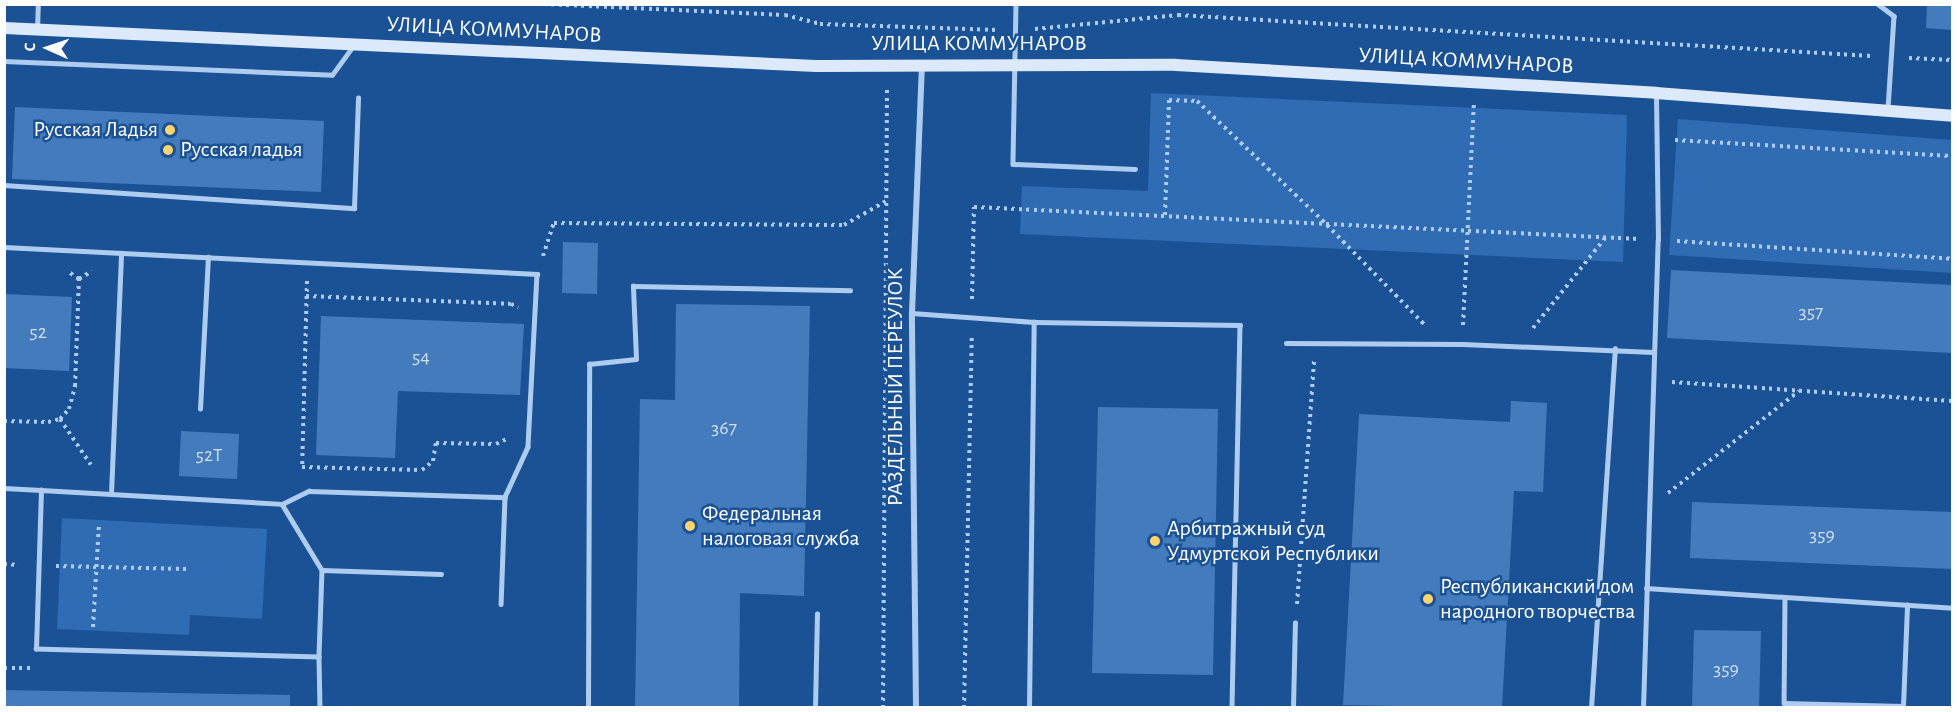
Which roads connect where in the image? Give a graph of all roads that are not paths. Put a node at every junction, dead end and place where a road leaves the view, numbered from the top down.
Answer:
1 (38, 4) edge
2 (1017, 4) edge
3 (1878, 4) edge
4 (4, 28) edge
5 (36, 29) junction
6 (354, 45) junction
7 (4, 61) edge
8 (1015, 63) junction
9 (922, 66) junction
10 (1656, 93) junction
11 (358, 98) dead end
12 (1887, 112) junction
13 (1953, 116) edge
14 (1135, 169) dead end
15 (4, 186) edge
16 (4, 247) edge
17 (121, 253) junction
18 (208, 257) junction
19 (850, 290) dead end
20 (912, 313) junction
21 (1034, 322) junction
22 (1286, 343) dead end
23 (1614, 349) junction
24 (1653, 352) junction
25 (200, 409) dead end
26 (4, 488) edge
27 (41, 490) junction
28 (111, 494) junction
29 (505, 497) junction
30 (282, 504) junction
31 (322, 570) junction
32 (441, 574) dead end
33 (1646, 588) junction
34 (1785, 597) junction
35 (501, 604) dead end
36 (1907, 605) junction
37 (1953, 608) edge
38 (817, 614) dead end
39 (1295, 623) road end
40 (319, 657) junction
41 (320, 708) edge
42 (588, 708) edge
43 (815, 708) edge
44 (916, 708) edge
45 (1029, 708) edge
46 (1232, 708) edge
47 (1293, 708) edge
48 (1591, 708) edge
49 (1643, 708) edge

1 - 5 lane
2 - 8 lane
3 - 12 lane
4 - 5 street, УЛИЦА КОММУНАРОВ
5 - 6 street, УЛИЦА КОММУНАРОВ
6 - 7 lane
6 - 9 street, УЛИЦА КОММУНАРОВ
8 - 9 street, УЛИЦА КОММУНАРОВ
8 - 10 street, УЛИЦА КОММУНАРОВ
8 - 14 lane
9 - 20 street, РАЗДЕЛЬНЫЙ ПЕРЕУЛОК
10 - 12 street, УЛИЦА КОММУНАРОВ
10 - 24 lane
11 - 15 lane
12 - 13 street, УЛИЦА КОММУНАРОВ
16 - 17 lane
17 - 18 lane
17 - 28 lane
18 - 25 lane
18 - 29 lane
19 - 42 lane
20 - 21 lane
20 - 44 street, РАЗДЕЛЬНЫЙ ПЕРЕУЛОК
21 - 45 lane
21 - 46 lane
22 - 23 lane
23 - 24 lane
23 - 48 lane
24 - 33 lane
26 - 27 lane
27 - 28 lane
27 - 40 lane
28 - 30 lane
29 - 30 lane
29 - 35 lane
30 - 31 lane
31 - 32 lane
31 - 40 lane
33 - 34 lane
33 - 49 lane
34 - 36 lane
34 - 36 lane
36 - 37 lane
38 - 43 lane
39 - 47 lane
40 - 41 lane

